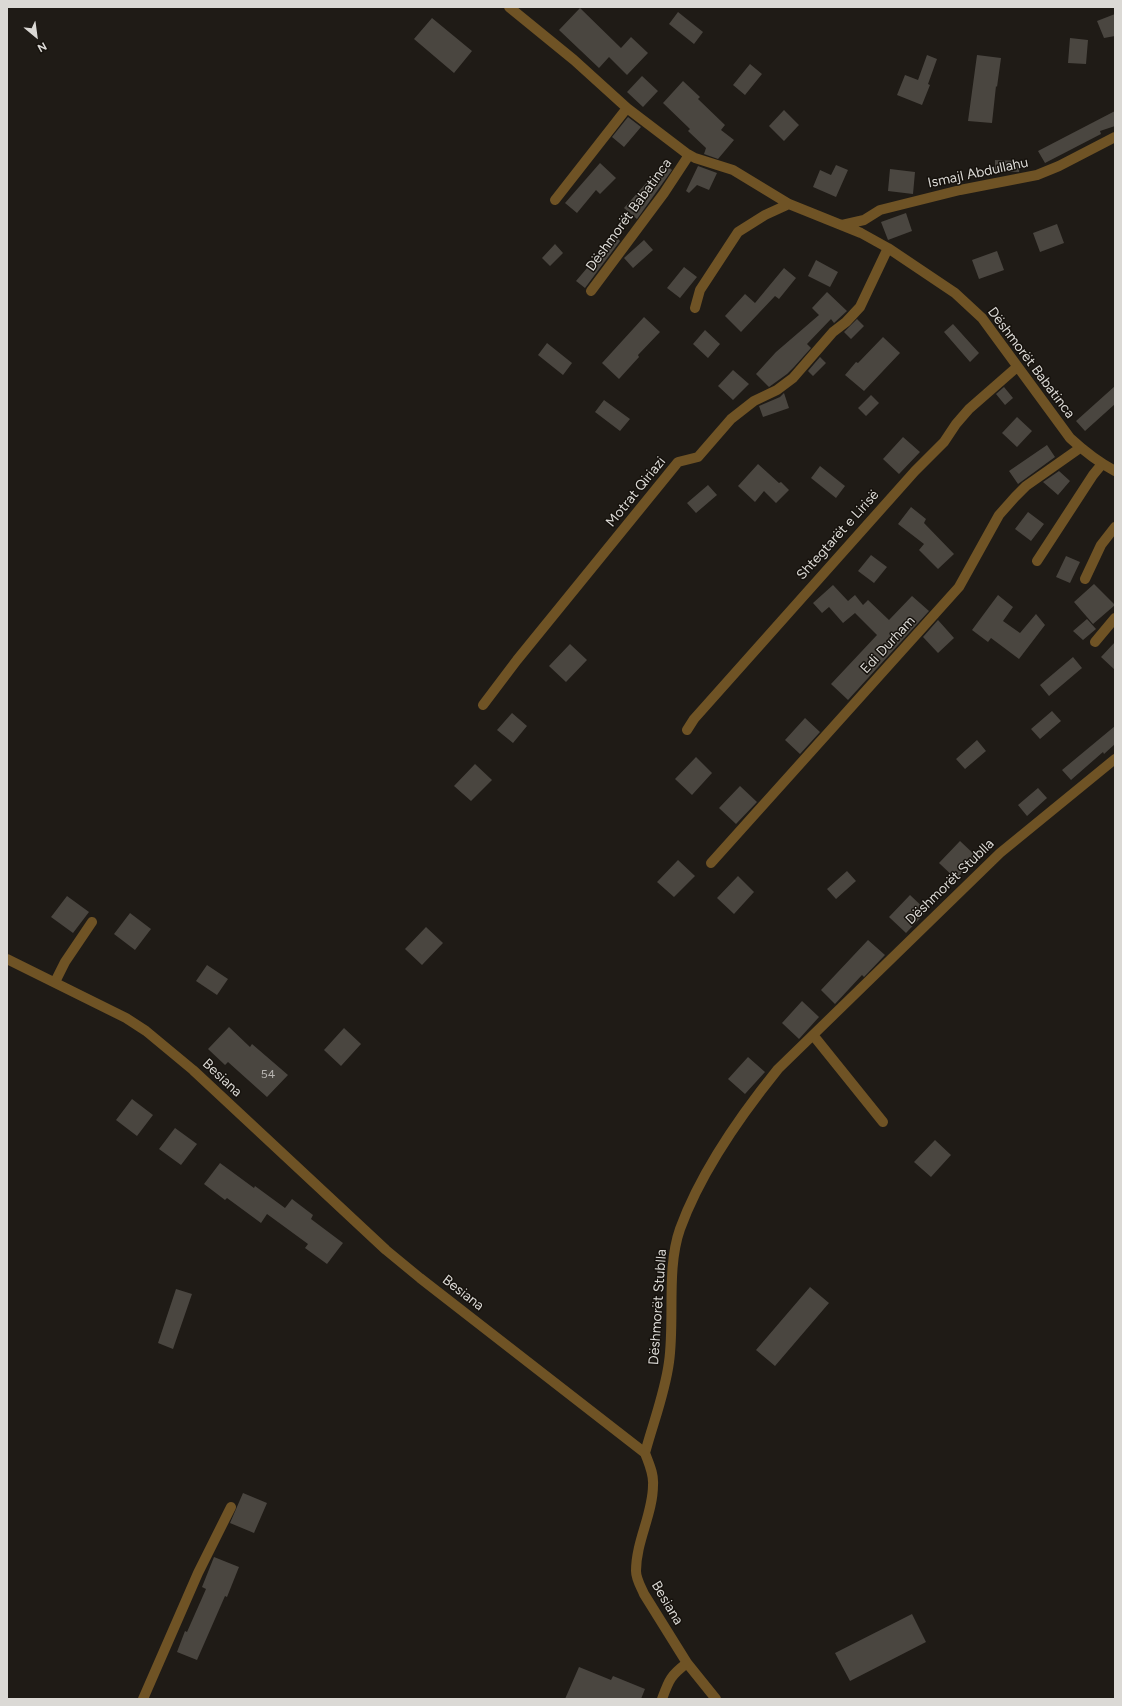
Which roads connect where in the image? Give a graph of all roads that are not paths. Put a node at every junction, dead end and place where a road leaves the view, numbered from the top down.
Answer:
1 (509, 7) edge
2 (627, 108) junction
3 (1115, 137) edge
4 (690, 155) junction
5 (555, 200) dead end
6 (789, 204) junction
7 (842, 225) junction
8 (888, 248) junction
9 (591, 291) dead end
10 (695, 308) dead end
11 (1017, 367) junction
12 (1080, 448) junction
13 (1102, 464) junction
14 (1115, 471) edge
15 (1115, 527) edge
16 (1037, 561) dead end
17 (1085, 579) dead end
18 (1115, 618) edge
19 (1095, 642) dead end
20 (483, 705) dead end
21 (687, 730) dead end
22 (1115, 759) edge
23 (711, 863) dead end
24 (92, 922) dead end
25 (7, 959) edge
26 (55, 982) junction
27 (813, 1035) junction
28 (883, 1122) dead end
29 (645, 1453) junction
30 (231, 1507) dead end
31 (687, 1663) junction
32 (143, 1699) edge
33 (662, 1699) edge
34 (716, 1699) edge

1 - 2 street, Dëshmorët Babatinca
2 - 4 street, Dëshmorët Babatinca
2 - 5 street
3 - 7 street, Ismajl Abdullahu
4 - 6 street, Dëshmorët Babatinca
4 - 9 street, Dëshmorët Babatinca
6 - 7 street, Dëshmorët Babatinca
6 - 10 street
7 - 8 street, Dëshmorët Babatinca
8 - 11 street, Dëshmorët Babatinca
8 - 20 street, Motrat Qiriazi
11 - 12 street, Dëshmorët Babatinca
11 - 21 street, Shtegtarët e Lirisë
12 - 13 street, Dëshmorët Babatinca
12 - 23 street, Edi Durham
13 - 14 street, Dëshmorët Babatinca
13 - 16 street
15 - 17 street
18 - 19 street
22 - 27 street, Dëshmorët Stublla
24 - 26 street
25 - 26 street, Besiana
26 - 29 street, Besiana
27 - 28 street
27 - 29 street, Dëshmorët Stublla
29 - 31 street, Besiana
30 - 32 street
31 - 33 street
31 - 34 street, Besiana

